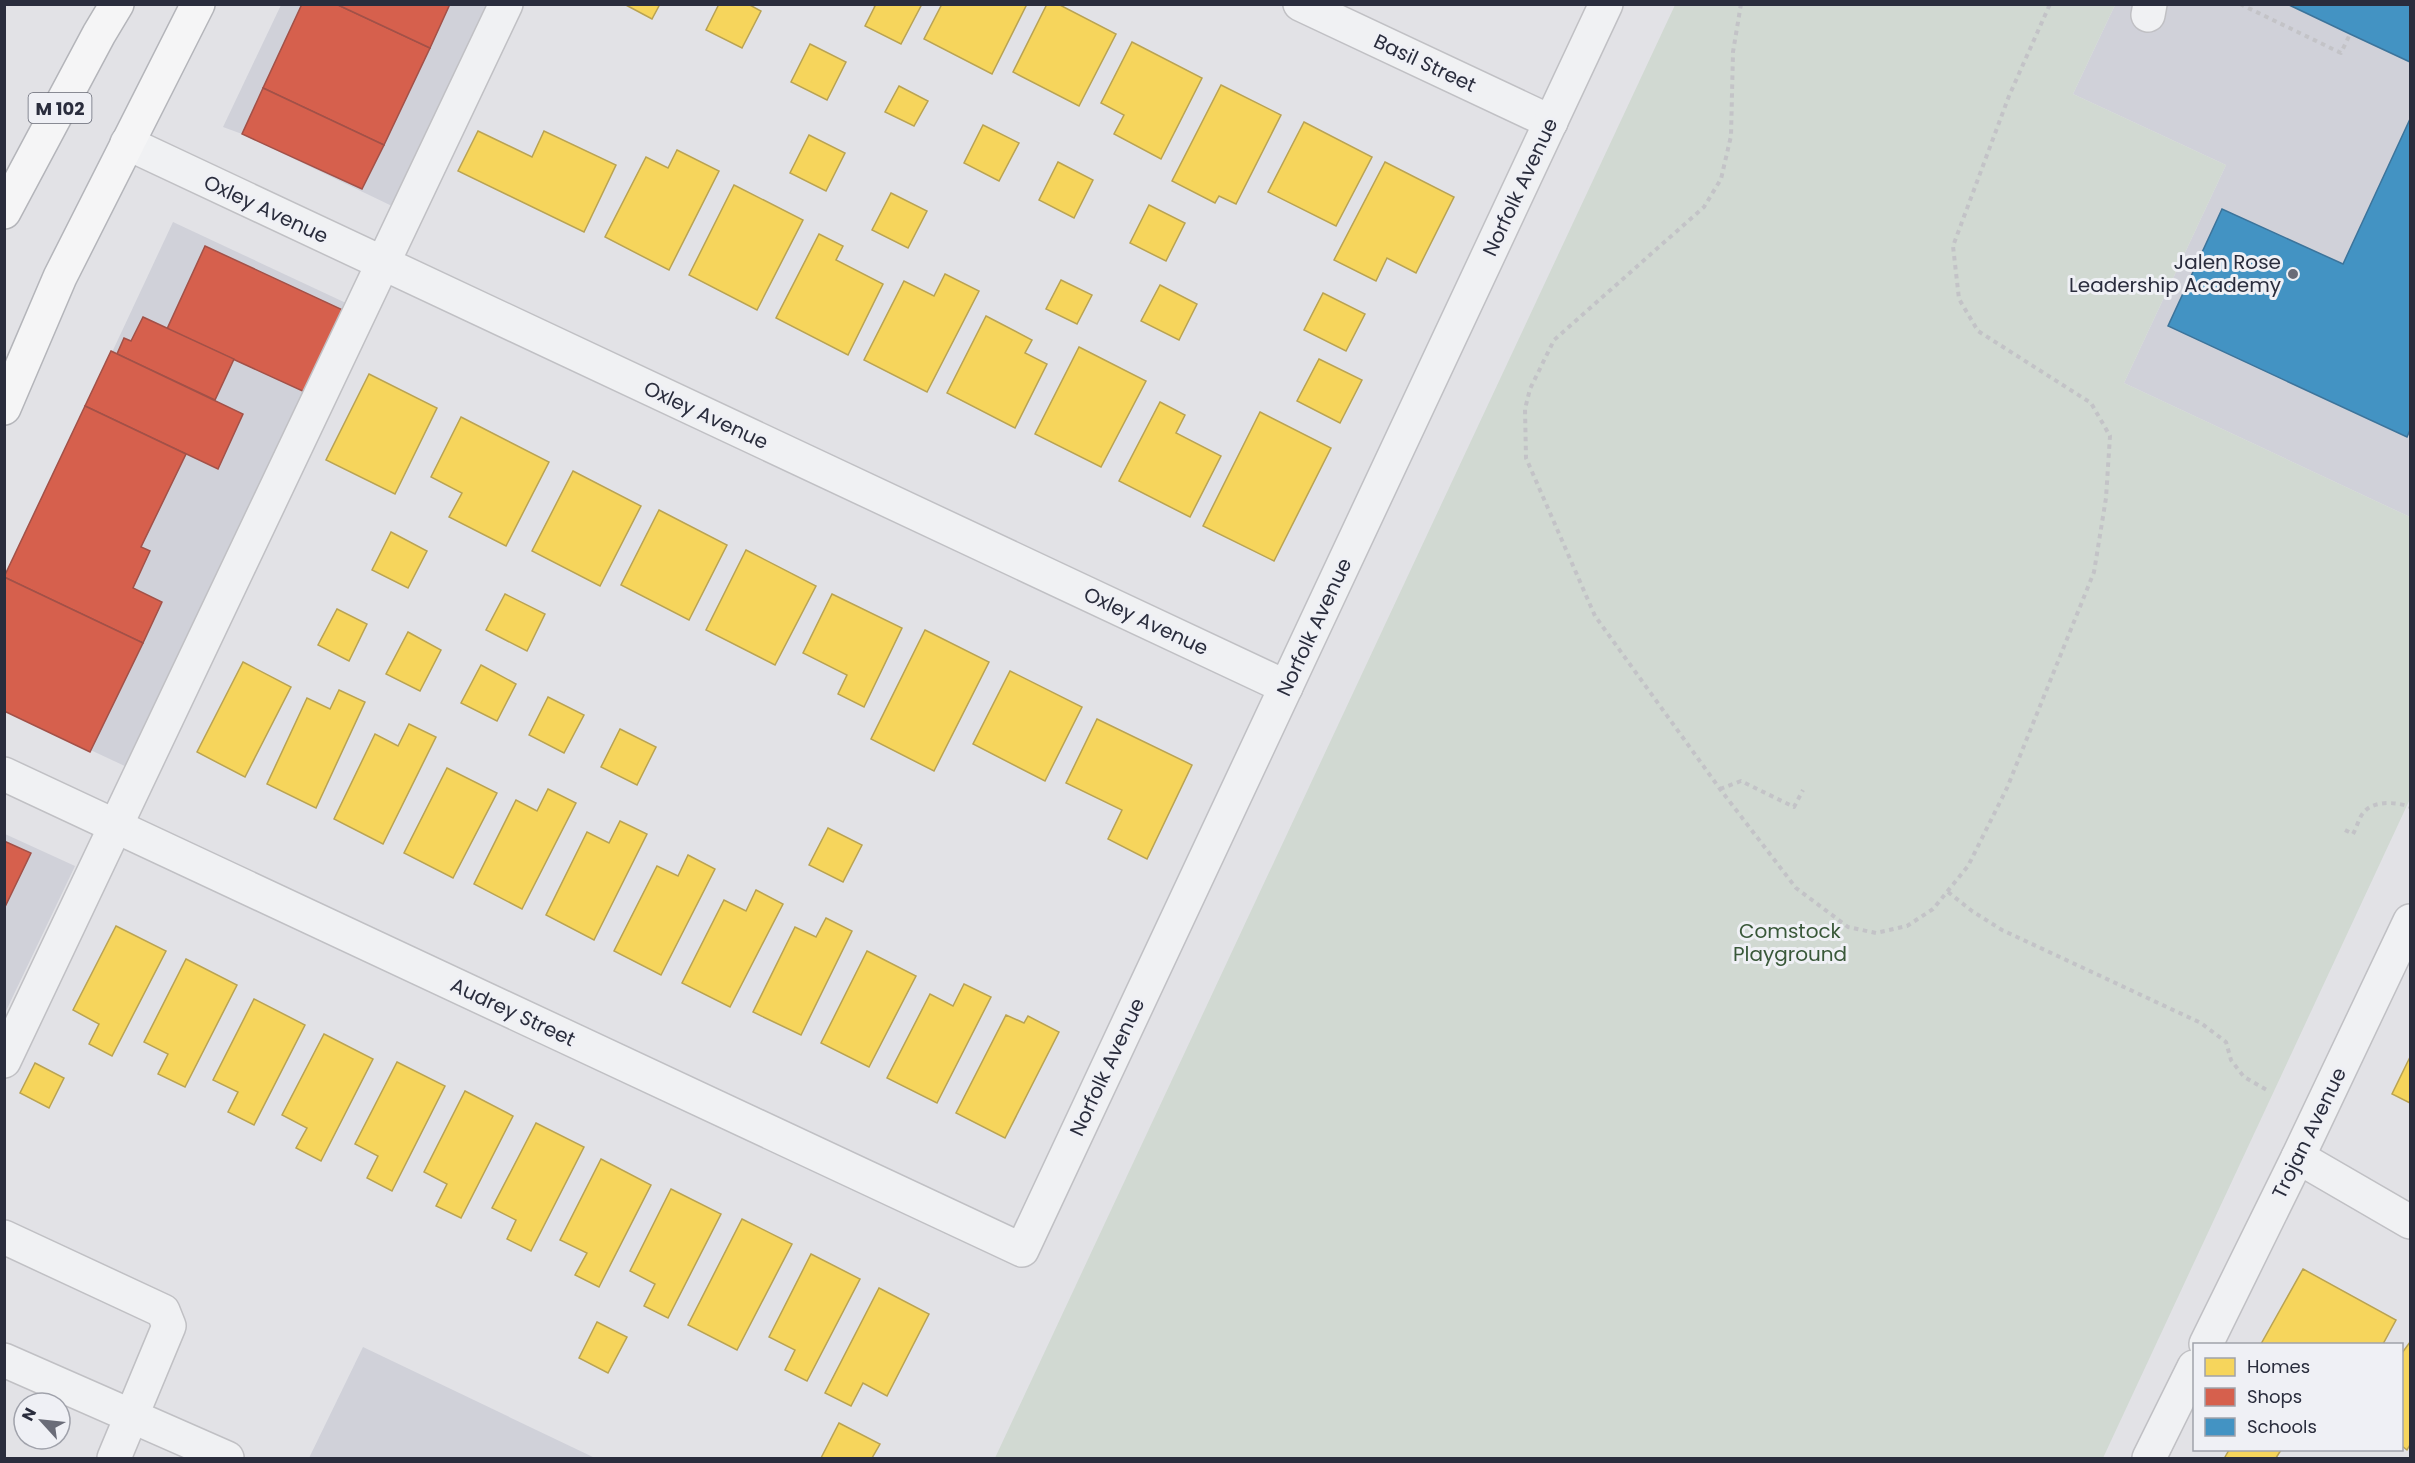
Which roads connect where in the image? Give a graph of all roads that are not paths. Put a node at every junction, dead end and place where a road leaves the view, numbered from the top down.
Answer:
1 (117, 4) edge
2 (198, 4) edge
3 (506, 4) edge
4 (1300, 4) edge
5 (1606, 4) edge
6 (1551, 122) junction
7 (127, 143) junction
8 (4, 212) edge
9 (383, 264) junction
10 (4, 408) edge
11 (1286, 687) junction
12 (4, 774) edge
13 (116, 826) junction
14 (2410, 921) edge
15 (4, 1061) edge
16 (2298, 1157) junction
17 (2410, 1222) edge
18 (4, 1238) edge
19 (1022, 1250) joint
20 (2206, 1343) edge
21 (4, 1360) edge
22 (2193, 1369) edge
23 (132, 1417) junction
24 (114, 1458) edge
25 (227, 1458) edge
26 (2149, 1458) edge

1 - 8 highway, M 102
2 - 7 highway
3 - 9 street
4 - 6 street, Basil Street
5 - 6 street, Norfolk Avenue
6 - 11 street, Norfolk Avenue
7 - 9 street, Oxley Avenue
7 - 10 highway
9 - 11 street, Oxley Avenue
9 - 13 street
11 - 19 street, Norfolk Avenue
12 - 13 street, Audrey Street
13 - 15 street
13 - 19 street, Audrey Street
14 - 16 street, Trojan Avenue
16 - 17 street
16 - 20 street, Trojan Avenue
18 - 23 street
21 - 23 street
22 - 26 street
23 - 24 street
23 - 25 street

